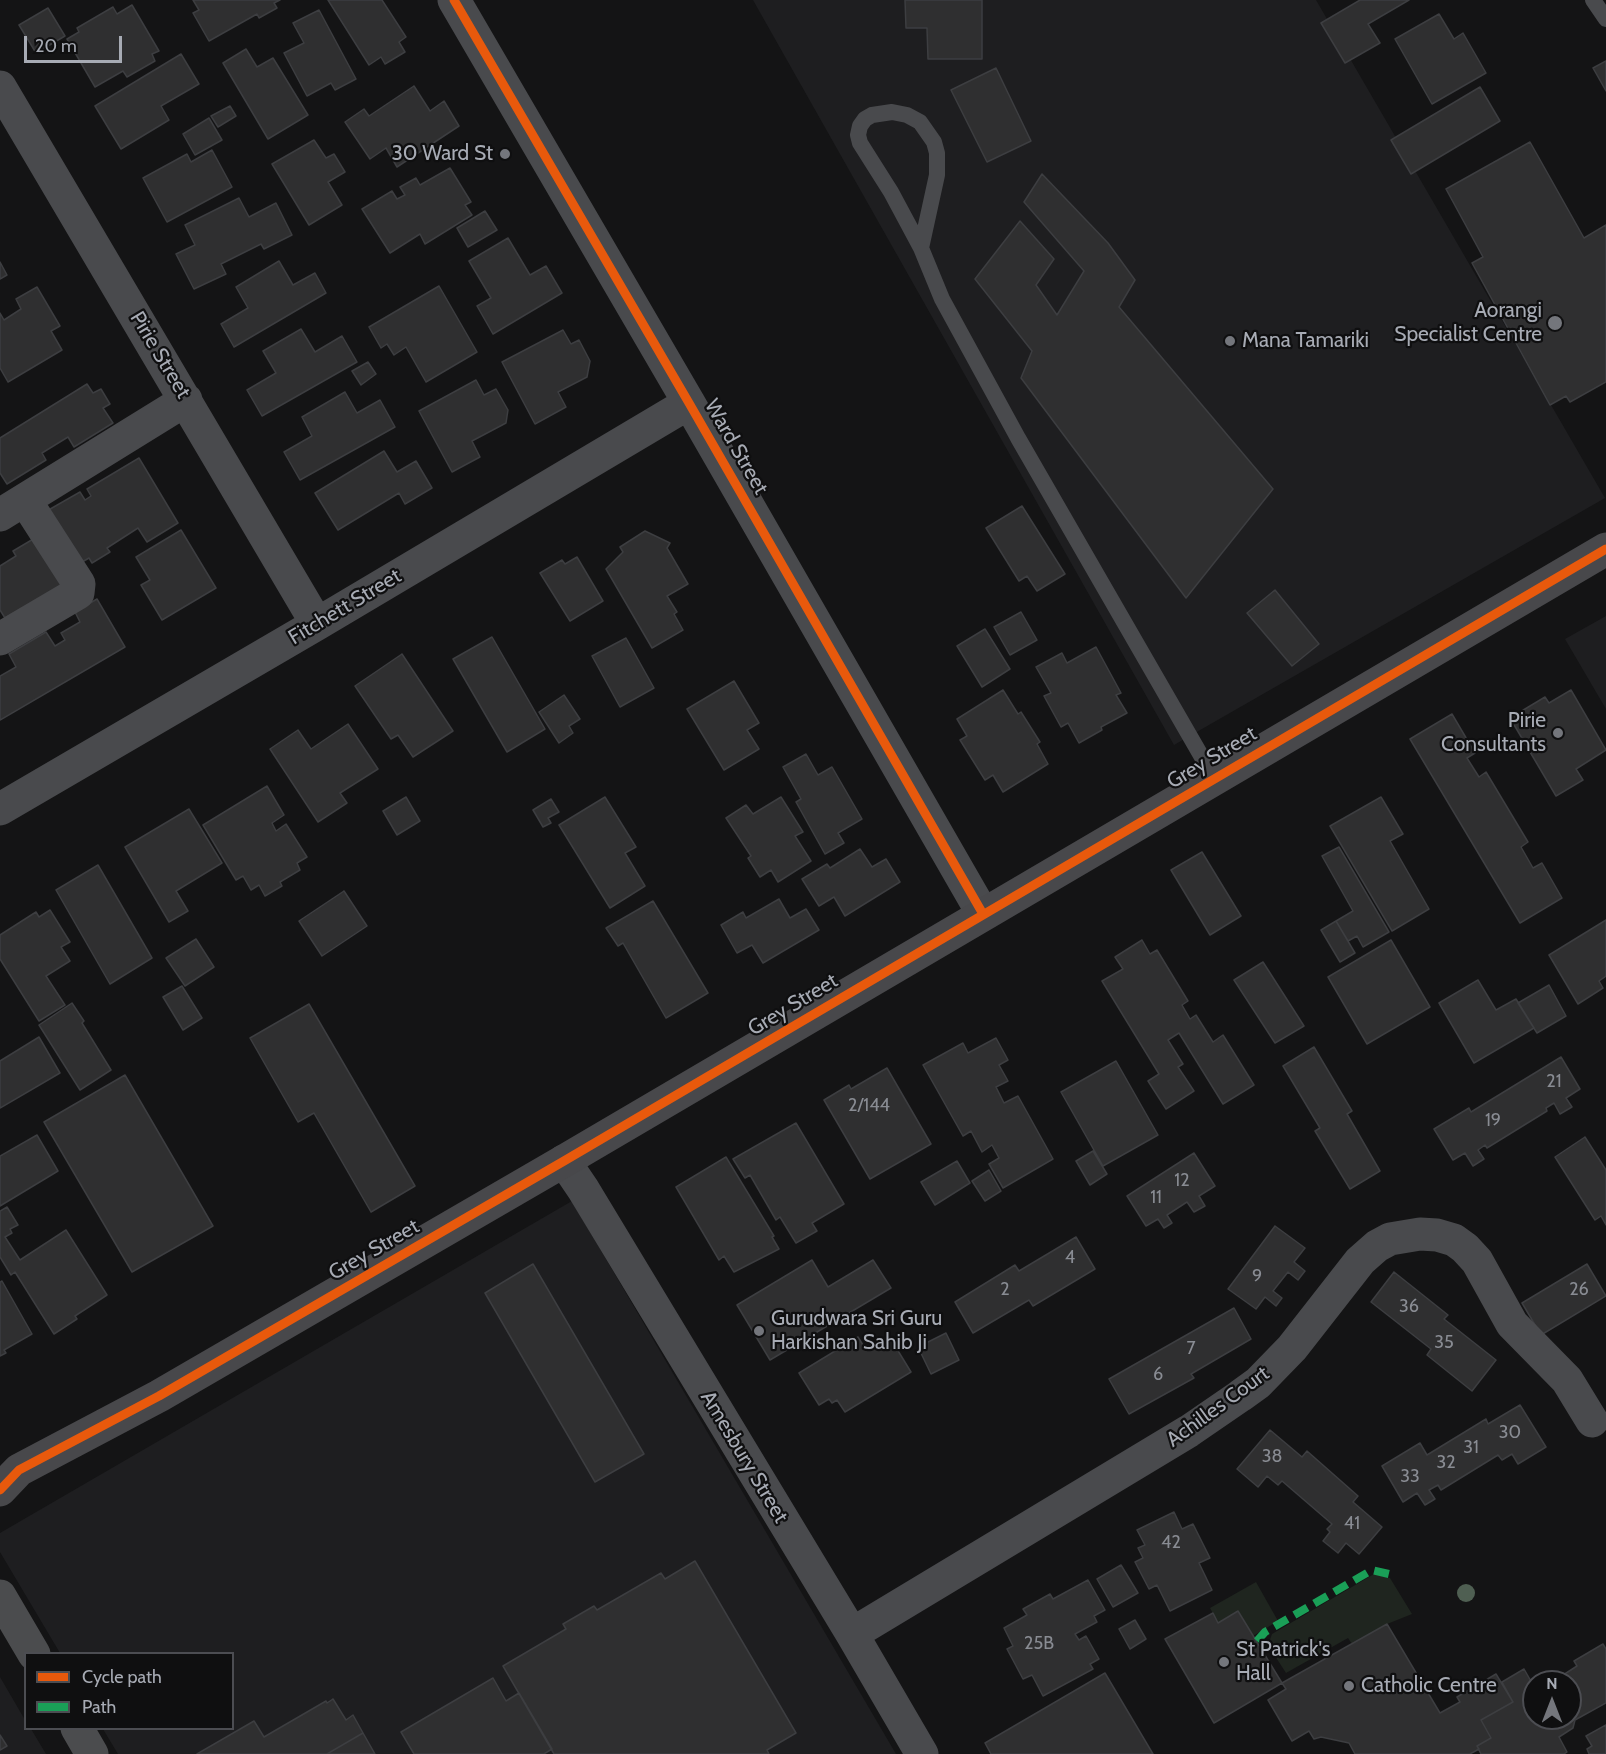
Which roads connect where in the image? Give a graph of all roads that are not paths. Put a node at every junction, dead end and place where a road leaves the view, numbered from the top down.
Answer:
1 (454, 0) edge
2 (1593, 0) edge
3 (1606, 19) edge
4 (0, 87) edge
5 (921, 248) junction
6 (186, 400) junction
7 (689, 403) junction
8 (13, 507) edge
9 (1606, 549) edge
10 (317, 624) junction
11 (0, 639) edge
12 (1214, 778) junction
13 (0, 809) edge
14 (983, 914) junction
15 (564, 1161) junction
16 (1592, 1421) dead end
17 (0, 1490) edge
18 (0, 1596) edge
19 (852, 1634) junction
20 (33, 1652) edge
21 (78, 1730) edge
22 (92, 1754) edge
23 (922, 1754) edge

1 - 7 street, Ward Street
2 - 3 lane
4 - 6 street, Pirie Street
5 - 5 lane
5 - 12 lane
6 - 8 street
6 - 10 street, Pirie Street
7 - 10 street, Fitchett Street
7 - 14 street, Ward Street
8 - 11 street
9 - 12 street, Grey Street
10 - 13 street, Fitchett Street
12 - 14 street, Grey Street
14 - 15 street, Grey Street
15 - 17 street, Grey Street
15 - 19 street, Amesbury Street
16 - 19 street, Achilles Court
18 - 20 highway
19 - 23 street, Amesbury Street
21 - 22 highway

